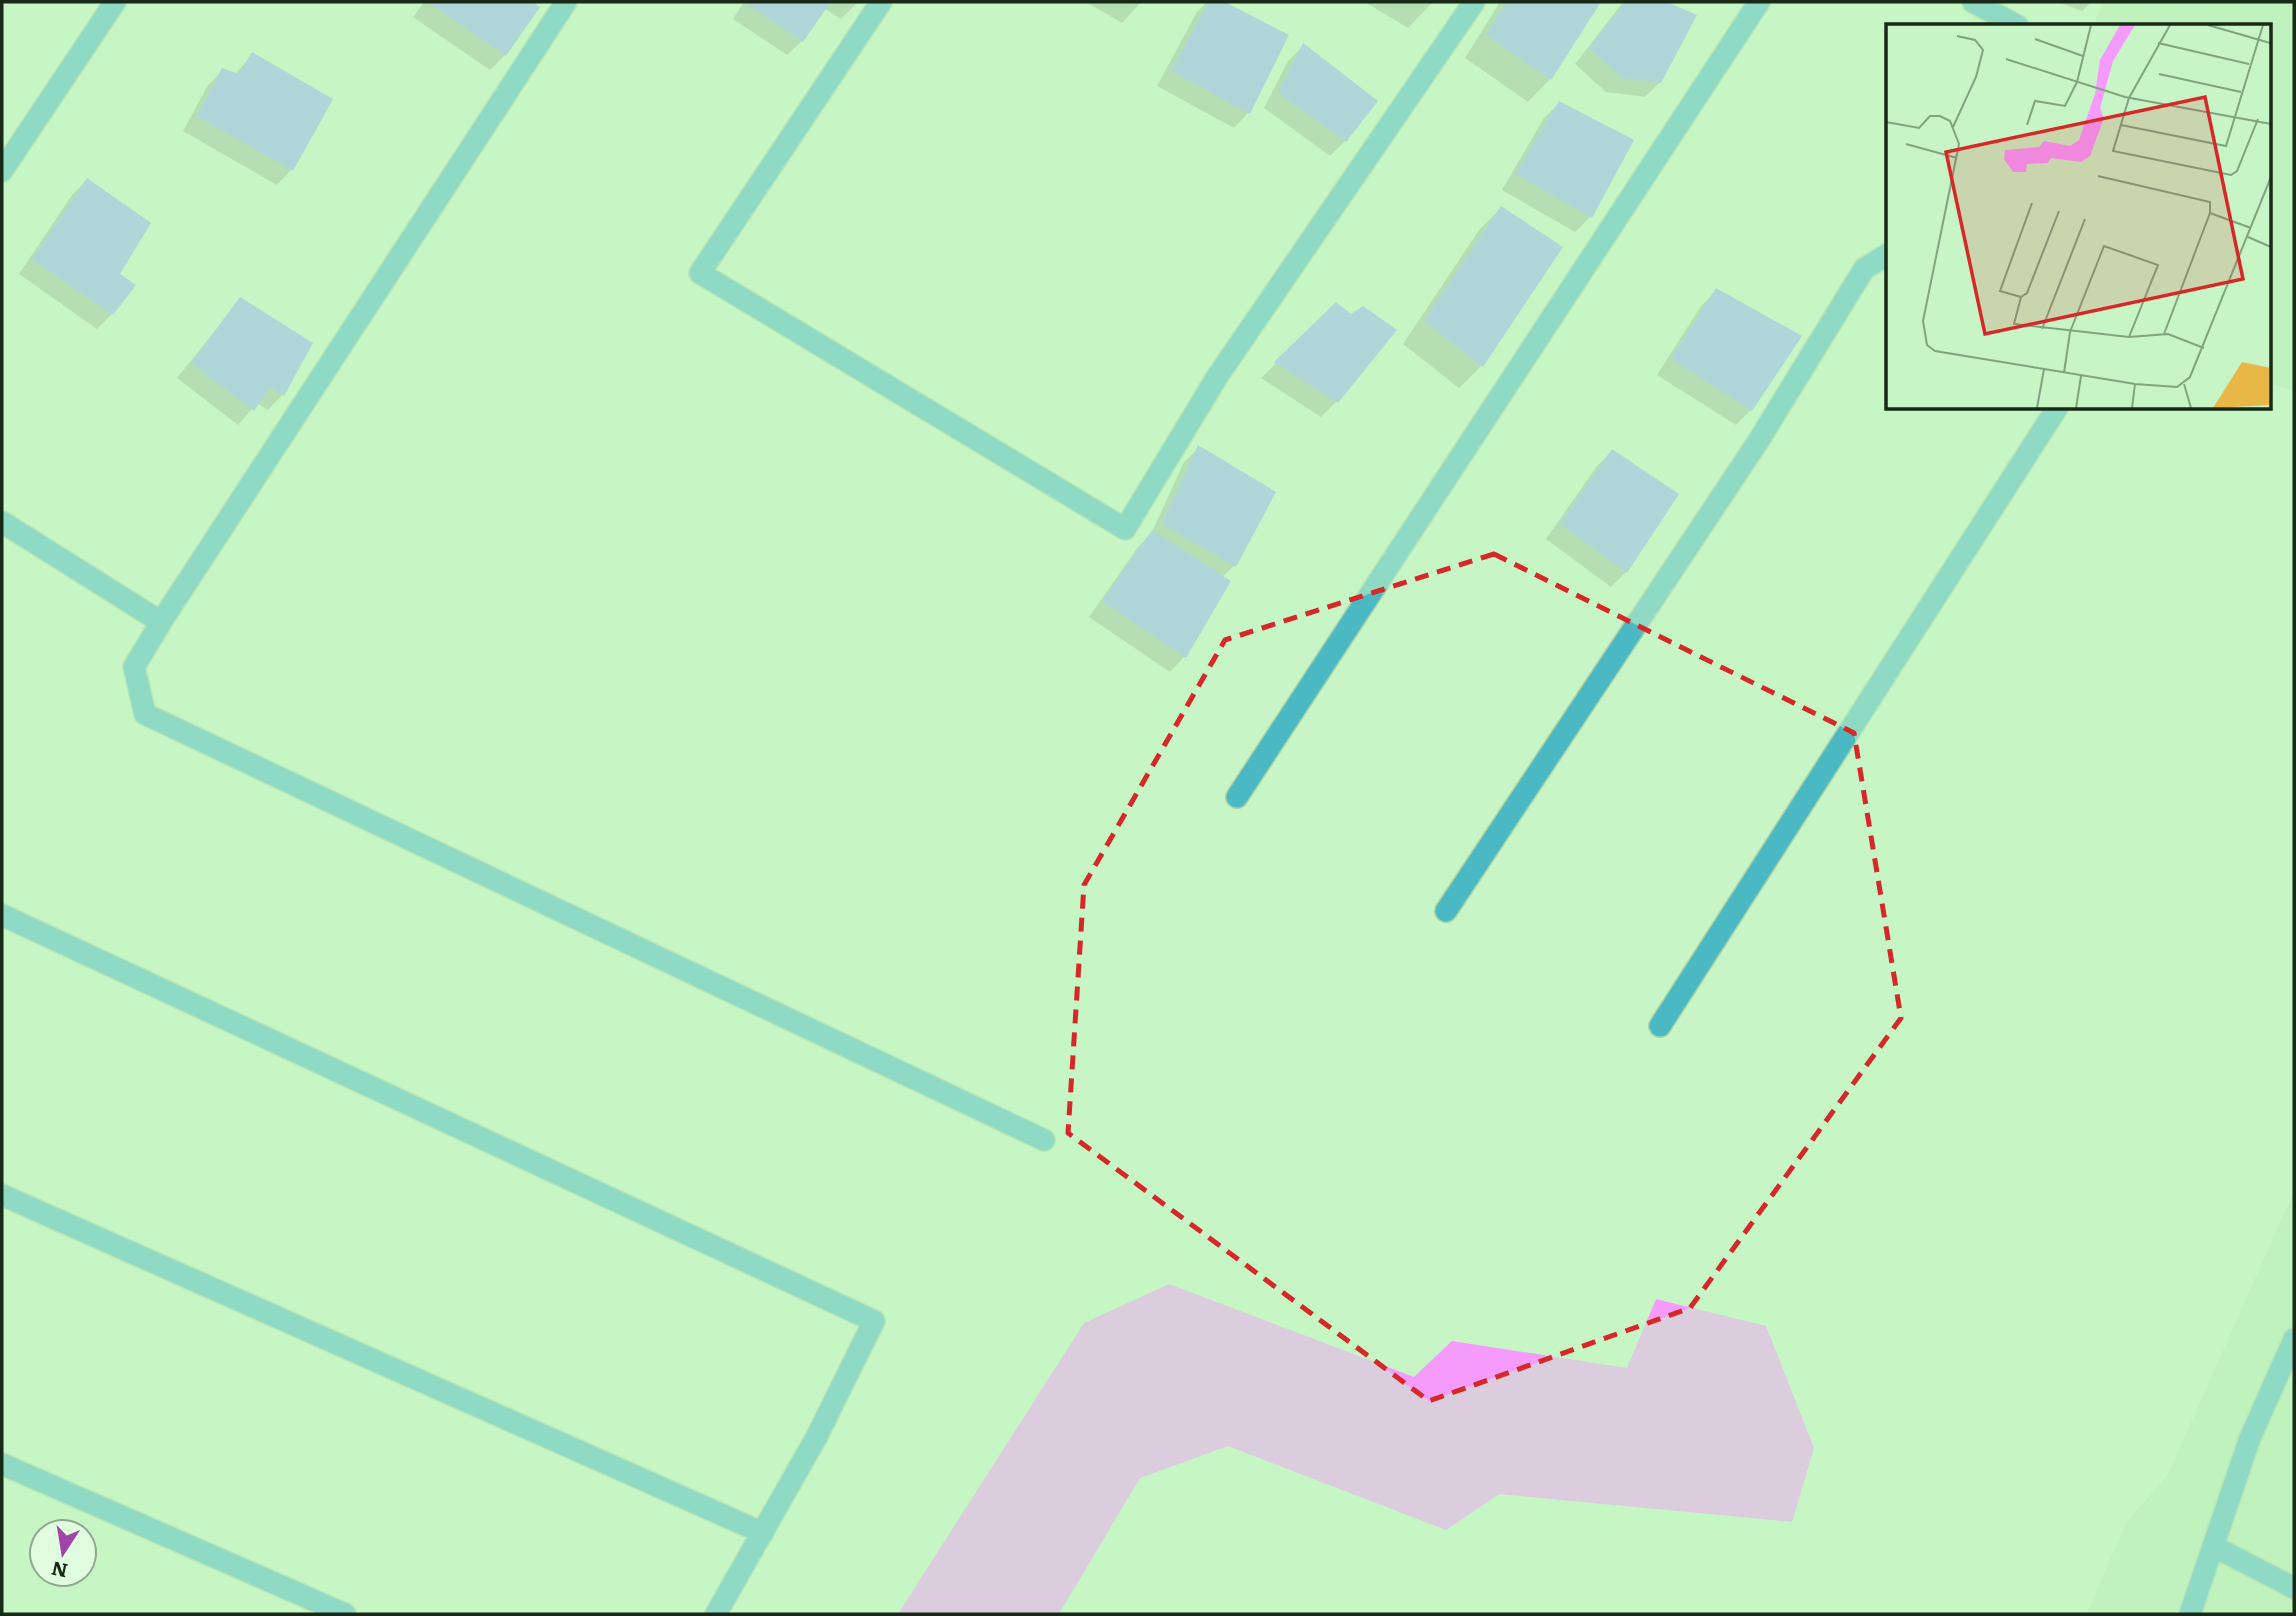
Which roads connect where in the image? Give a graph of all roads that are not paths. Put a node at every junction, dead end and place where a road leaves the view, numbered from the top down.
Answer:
1 (115, 2) edge
2 (566, 2) edge
3 (881, 2) edge
4 (1474, 2) edge
5 (1759, 2) edge
6 (1973, 2) edge
7 (2014, 24) edge
8 (2, 171) edge
9 (1886, 255) edge
10 (2056, 410) edge
11 (2, 522) edge
12 (161, 622) junction
13 (1237, 797) dead end
14 (1446, 911) dead end
15 (2, 915) edge
16 (1660, 1027) dead end
17 (1044, 1140) dead end
18 (2, 1195) edge
19 (2294, 1339) edge
20 (2, 1464) edge
21 (763, 1532) junction
22 (2213, 1546) junction
23 (2294, 1588) edge
24 (345, 1614) edge
25 (716, 1614) edge
26 (2190, 1614) edge

1 - 8 street
2 - 12 street
3 - 4 street
5 - 13 street
6 - 7 street
9 - 14 street
10 - 16 street
11 - 12 street
12 - 17 street
15 - 21 street
18 - 21 street
19 - 22 street
20 - 24 street
21 - 25 street
22 - 23 street
22 - 26 street

